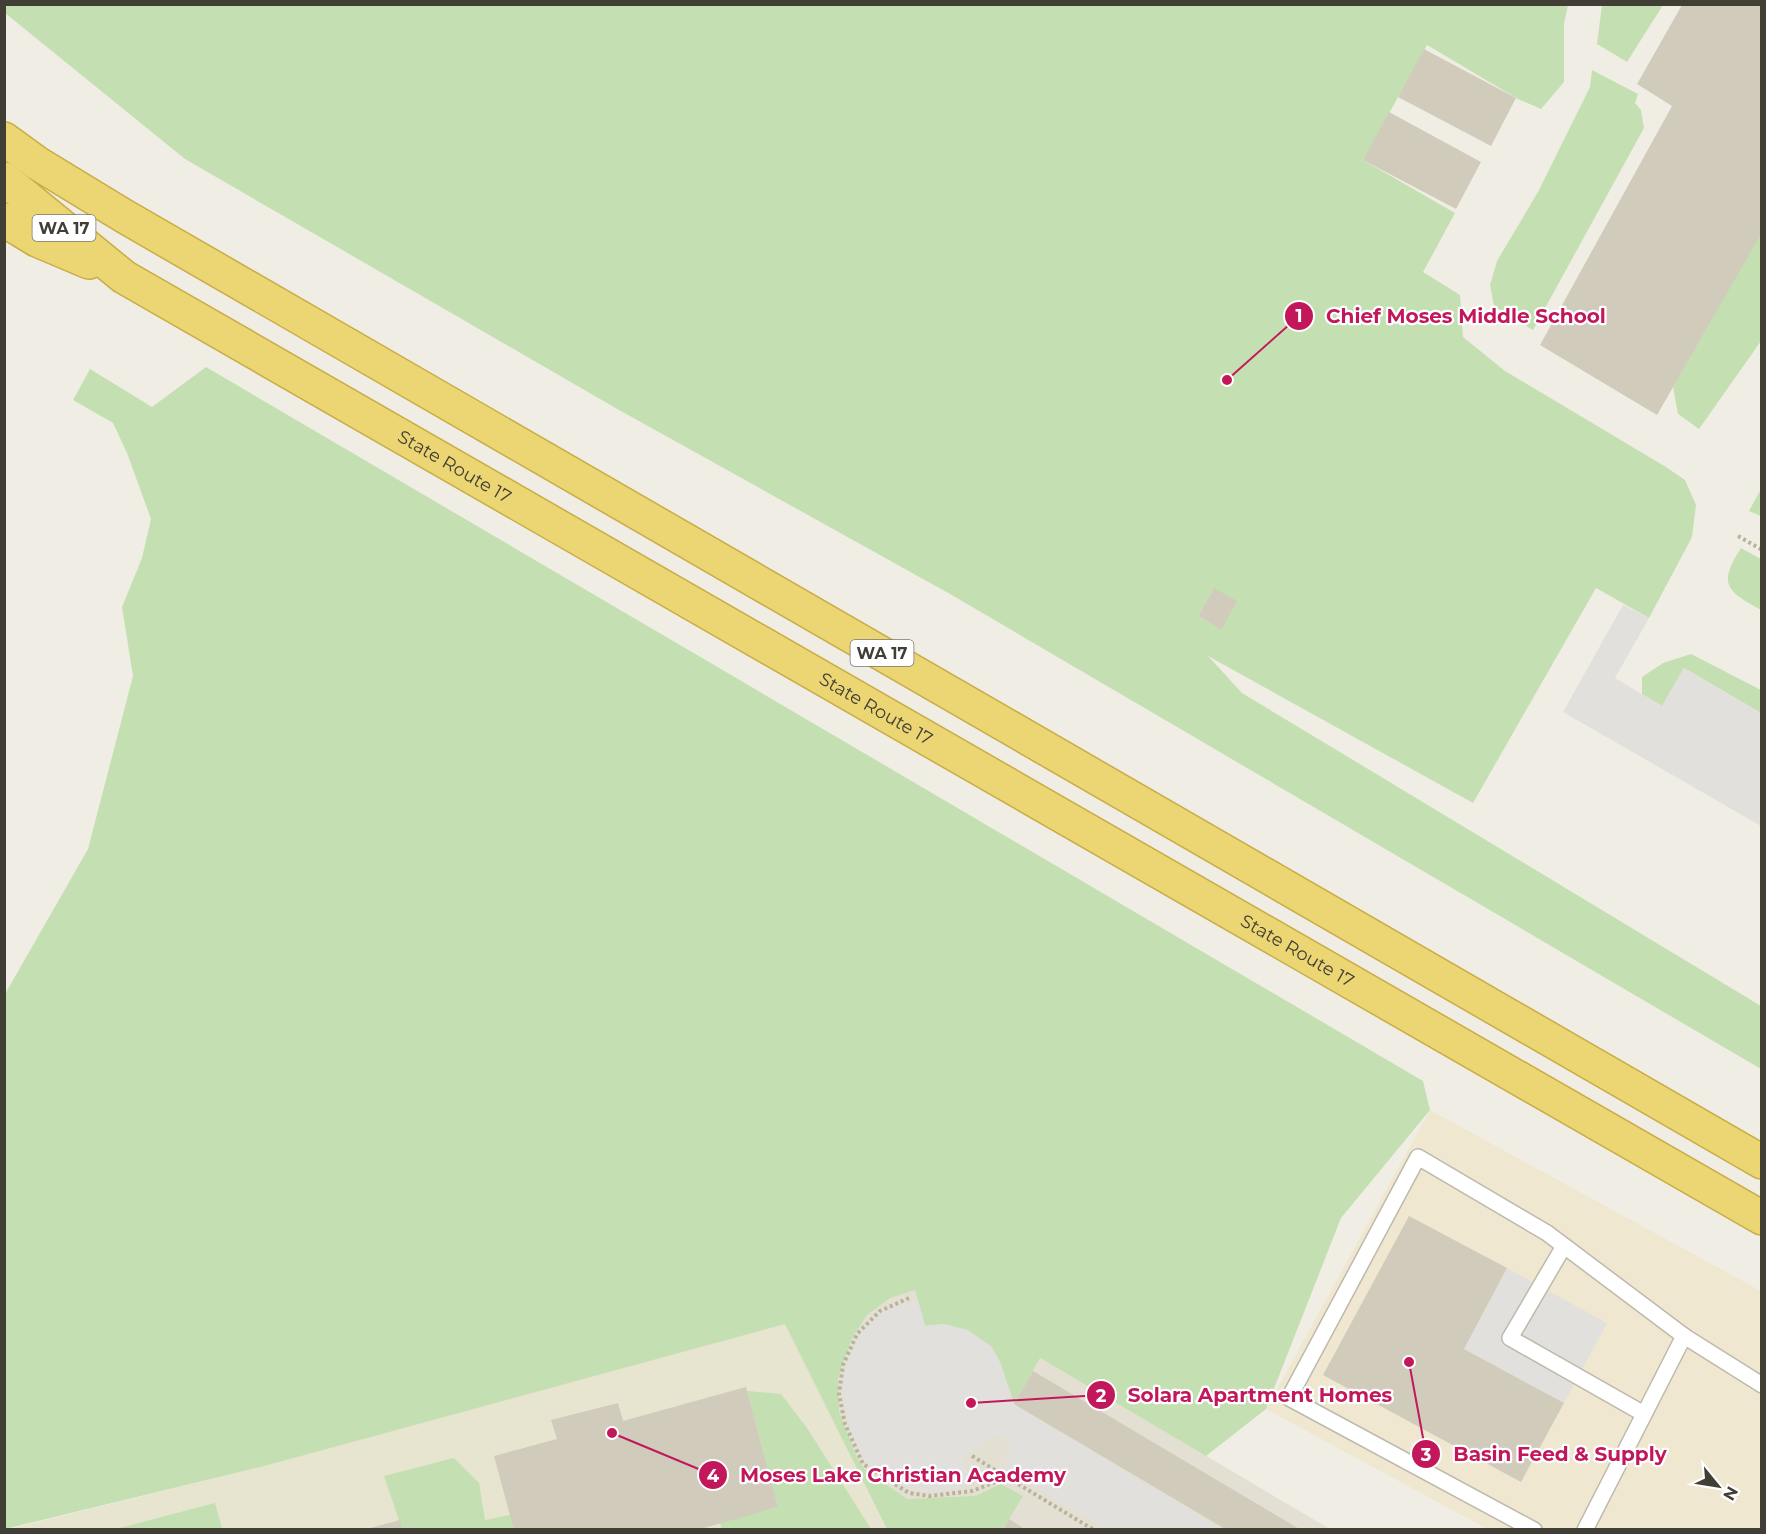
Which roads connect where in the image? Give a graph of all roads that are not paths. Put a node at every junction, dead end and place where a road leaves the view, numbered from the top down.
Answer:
1 (4, 139) edge
2 (4, 179) edge
3 (4, 220) edge
4 (124, 277) junction
5 (1761, 1162) edge
6 (1761, 1218) edge
7 (1564, 1246) junction
8 (1684, 1336) junction
9 (1761, 1385) edge
10 (1644, 1414) junction
11 (1534, 1530) edge
12 (1585, 1530) edge

1 - 5 highway, WA 17
2 - 4 highway, State Route 17 / WA 17
3 - 4 highway, WA 17
4 - 6 highway, State Route 17 / WA 17
7 - 8 lane
7 - 10 lane
7 - 11 lane
8 - 9 lane
8 - 10 lane
10 - 12 lane

